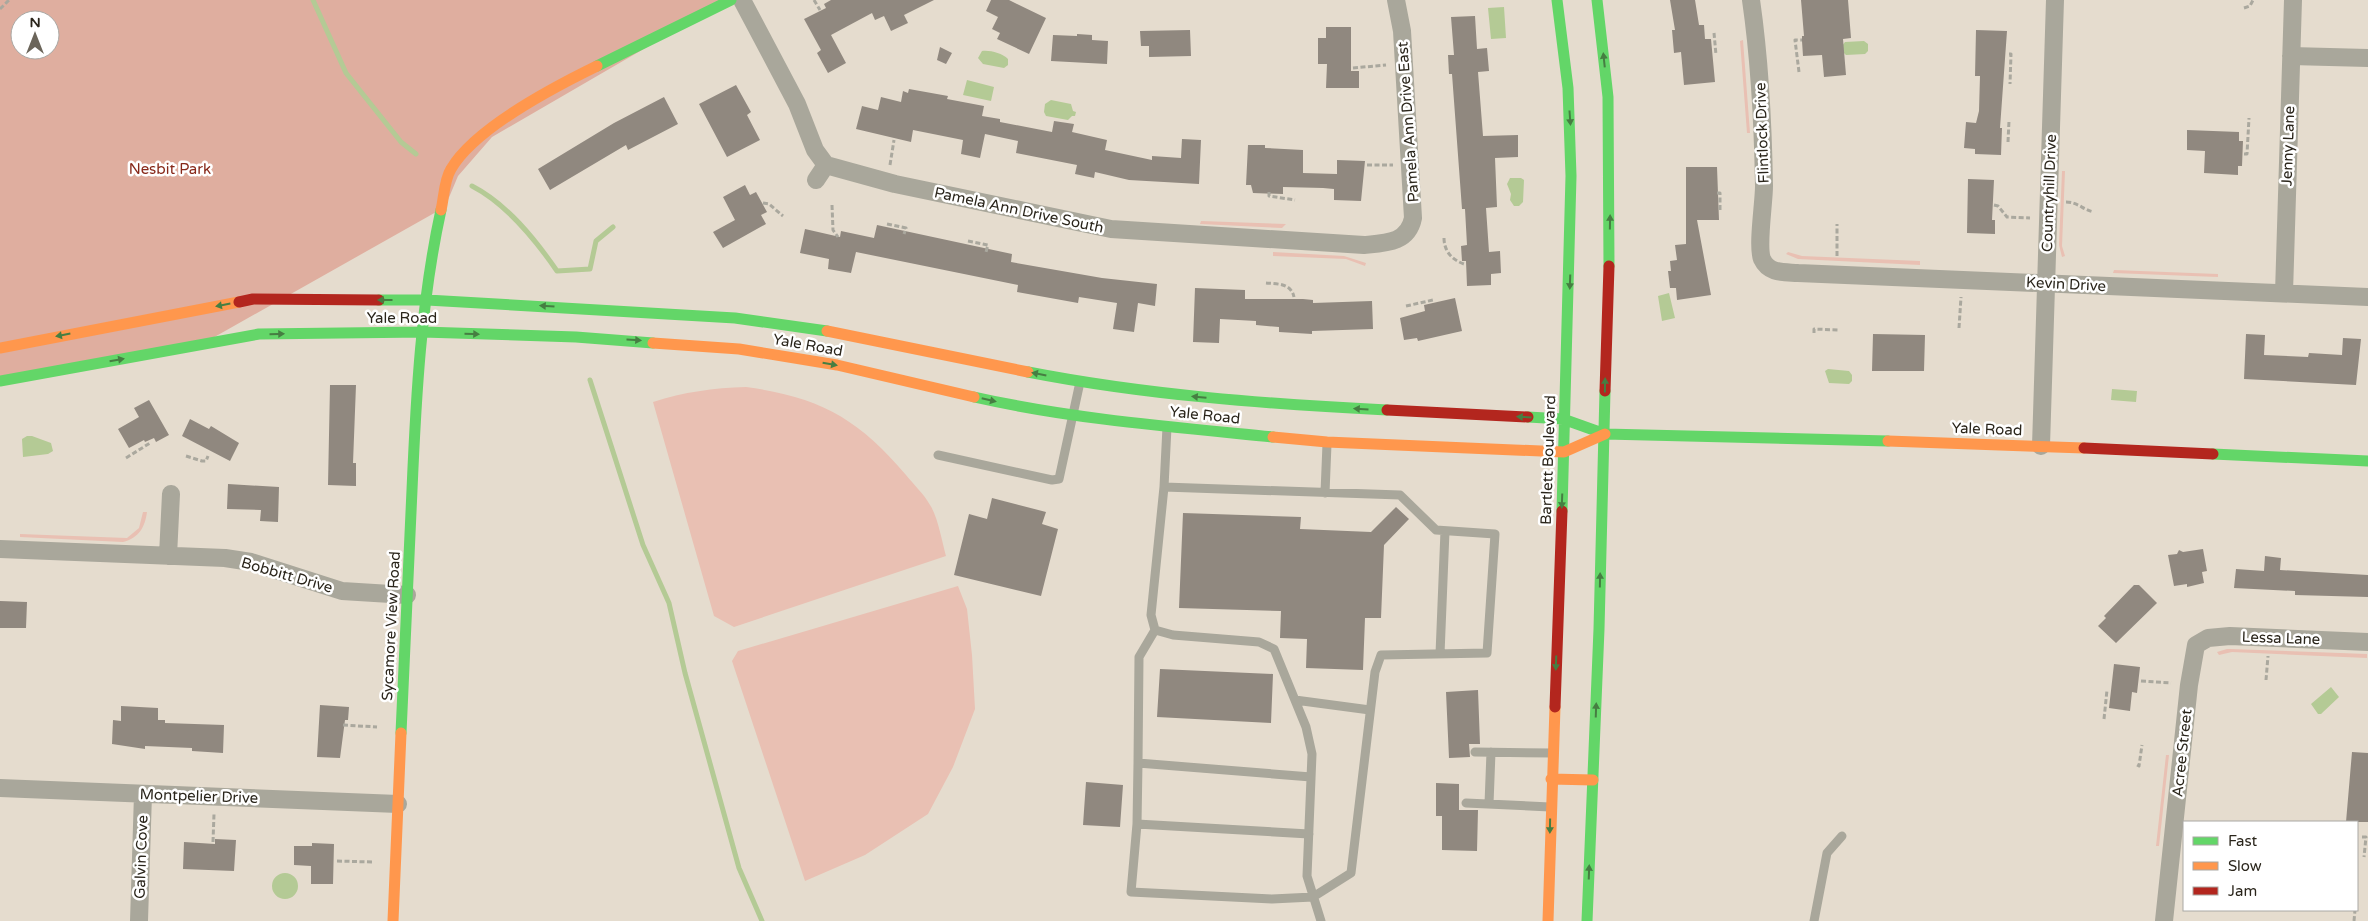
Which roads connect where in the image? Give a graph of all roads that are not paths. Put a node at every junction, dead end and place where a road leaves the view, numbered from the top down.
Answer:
1 (731, 0) edge
2 (742, 0) edge
3 (1396, 0) edge
4 (1557, 0) edge
5 (1597, 0) edge
6 (1751, 0) edge
7 (2055, 0) edge
8 (2293, 0) edge
9 (2291, 56) junction
10 (2368, 58) edge
11 (826, 165) junction
12 (816, 180) dead end
13 (1400, 239) joint
14 (1766, 265) joint
15 (2046, 284) junction
16 (2284, 293) junction
17 (2368, 297) edge
18 (427, 300) junction
19 (423, 332) junction
20 (0, 348) edge
21 (0, 381) edge
22 (1080, 382) junction
23 (1074, 414) junction
24 (1563, 419) junction
25 (1167, 426) junction
26 (1605, 434) junction
27 (1327, 442) junction
28 (2041, 446) junction
29 (1564, 452) junction
30 (938, 455) dead end
31 (2368, 461) edge
32 (1164, 487) junction
33 (1325, 493) junction
34 (171, 494) dead end
35 (1445, 530) junction
36 (0, 549) edge
37 (168, 556) junction
38 (407, 595) junction
39 (1155, 630) junction
40 (2368, 642) edge
41 (2196, 645) joint
42 (1440, 654) junction
43 (1295, 700) junction
44 (1370, 710) junction
45 (1475, 752) dead end
46 (1491, 752) junction
47 (1552, 753) junction
48 (1138, 763) junction
49 (1311, 777) junction
50 (1551, 779) junction
51 (1593, 780) junction
52 (0, 788) edge
53 (143, 794) junction
54 (1466, 803) dead end
55 (398, 804) junction
56 (1489, 804) junction
57 (1550, 807) junction
58 (1137, 824) junction
59 (1309, 834) junction
60 (1842, 836) dead end
61 (1313, 897) junction
62 (139, 921) edge
63 (393, 921) edge
64 (1321, 921) edge
65 (1548, 921) edge
66 (1587, 921) edge
67 (1814, 921) edge
68 (2164, 921) edge

1 - 18 main road, Sycamore View Road
2 - 11 street
3 - 13 street, Pamela Ann Drive East
4 -> 24 main road, Bartlett Boulevard
26 -> 5 main road
6 - 14 street, Flintlock Drive
7 - 15 street, Countryhill Drive
8 - 9 street, Jenny Lane
9 - 10 street
9 - 16 street, Jenny Lane
11 - 12 street
11 - 13 street, Pamela Ann Drive South
14 - 15 street, Kevin Drive
15 - 16 street, Kevin Drive
15 - 28 street, Countryhill Drive
16 - 17 street, Kevin Drive
18 - 19 main road, Sycamore View Road
18 -> 20 main road, Yale Road
22 -> 18 main road, Yale Road
21 -> 19 main road, Yale Road
19 -> 23 main road, Yale Road
19 - 38 main road, Sycamore View Road
22 - 23 lane
24 -> 22 main road, Yale Road
23 - 25 main road, Yale Road
23 - 30 lane
24 - 26 main road, Yale Road
24 - 29 main road, Bartlett Boulevard
25 - 27 main road, Yale Road
25 - 32 lane
26 - 28 main road, Yale Road
26 - 29 main road, Yale Road
51 -> 26 main road
27 - 29 main road, Yale Road
27 - 33 lane
28 - 31 main road, Yale Road
29 -> 47 main road, Bartlett Boulevard
32 - 33 lane
32 - 39 lane
33 - 35 lane
34 - 37 street
35 - 42 lane
35 - 42 lane
36 - 37 street, Bobbitt Drive
37 - 38 street, Bobbitt Drive
38 - 55 main road, Sycamore View Road
39 - 43 lane
39 - 48 lane
40 - 41 street, Lessa Lane
41 - 68 street, Acree Street
42 - 44 lane
43 - 44 lane
43 - 49 lane
44 - 61 lane
45 - 46 lane
46 - 47 lane
46 - 56 lane
47 - 50 main road, Bartlett Boulevard
48 - 49 lane
48 - 58 lane
49 - 59 lane
50 - 51 main road
50 - 57 main road, Bartlett Boulevard
66 -> 51 main road
52 - 53 street, Montpelier Drive
53 - 55 street, Montpelier Drive
53 - 62 street, Galvin Cove
54 - 56 lane
55 - 63 main road, Sycamore View Road
56 - 57 lane
57 -> 65 main road, Bartlett Boulevard
58 - 59 lane
58 - 61 lane
59 - 61 lane
60 - 67 lane
61 - 64 lane

